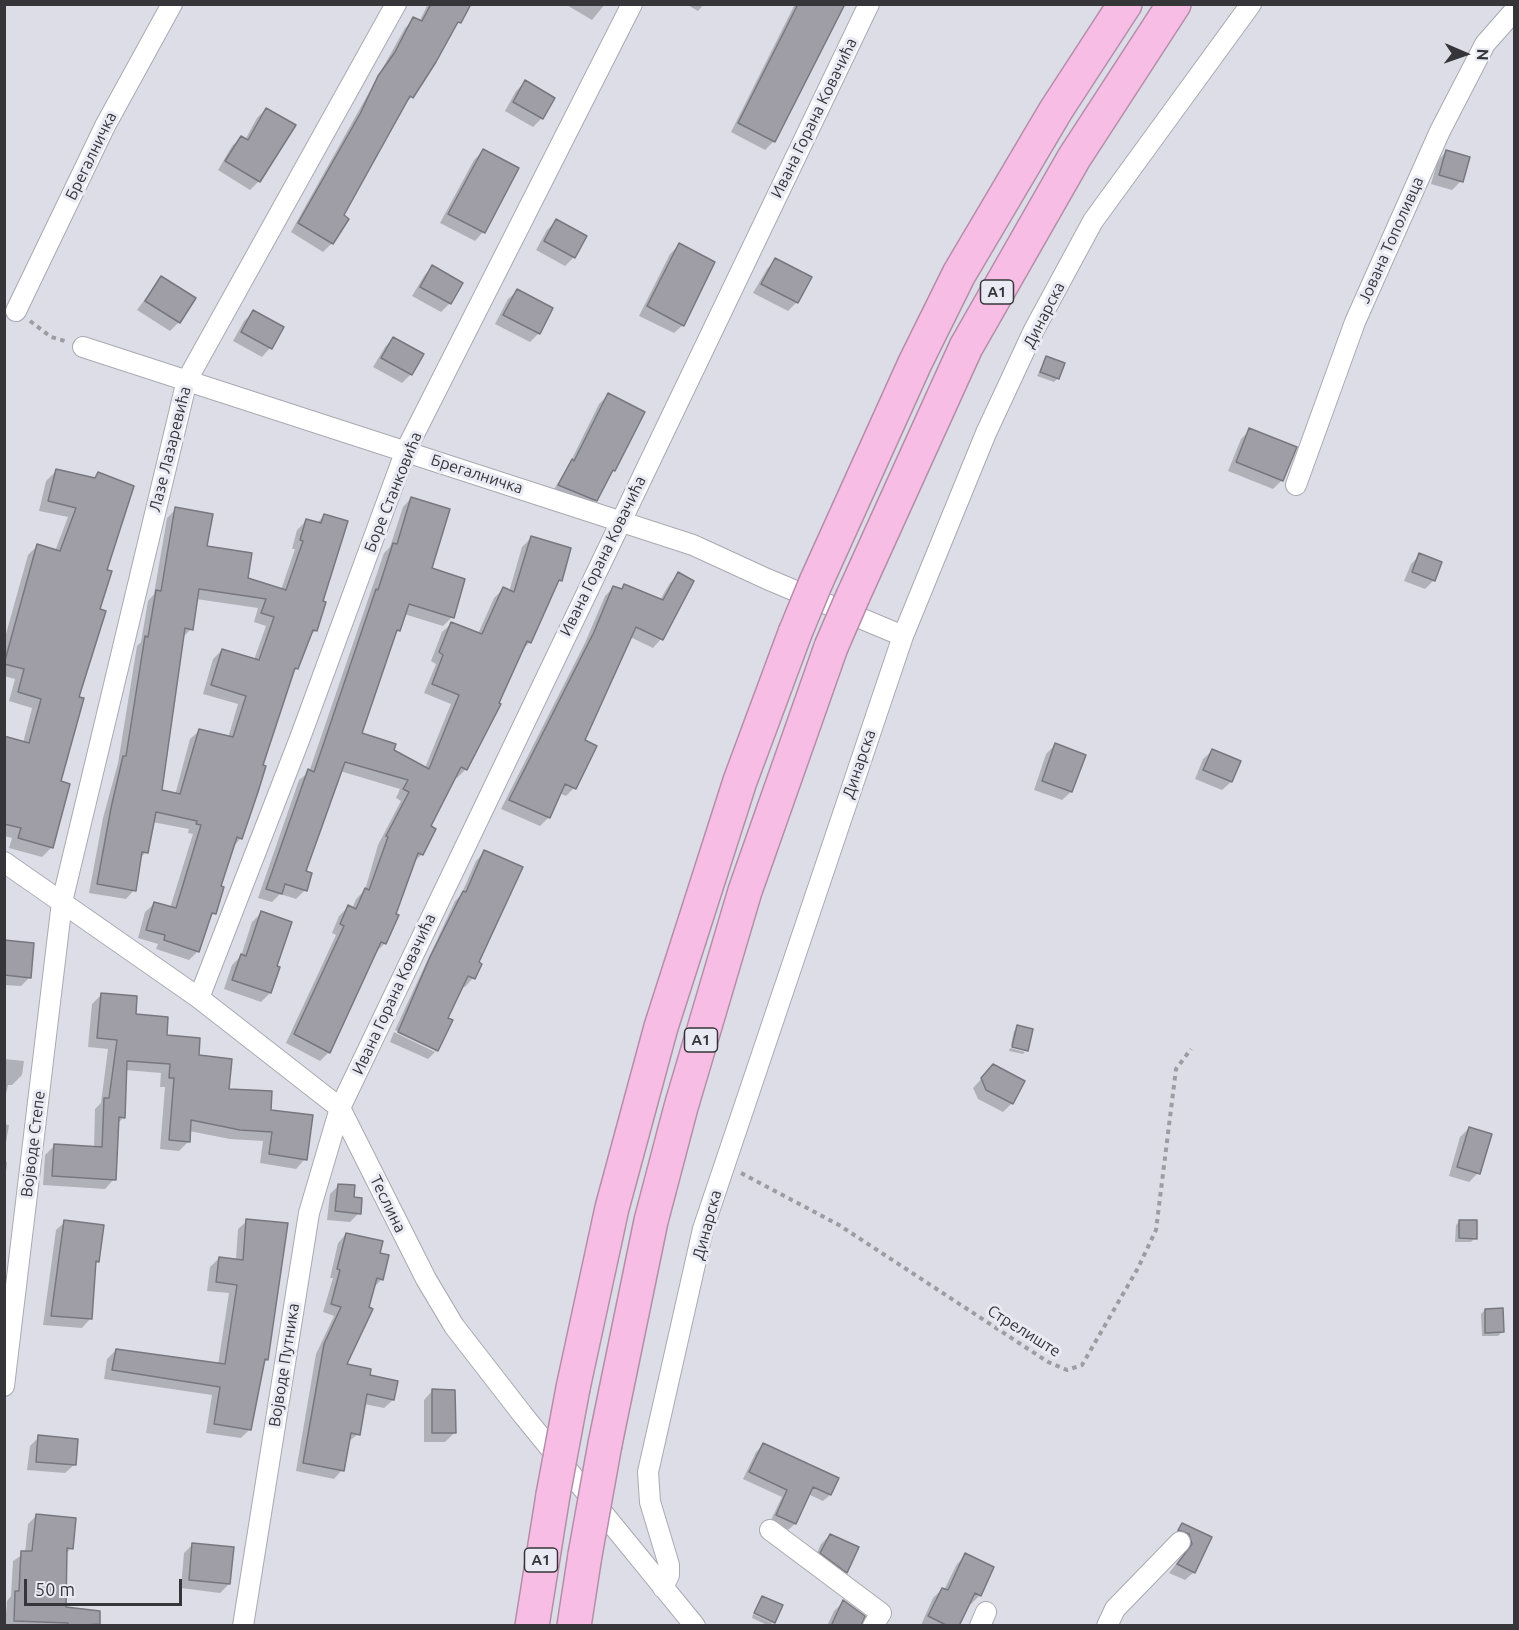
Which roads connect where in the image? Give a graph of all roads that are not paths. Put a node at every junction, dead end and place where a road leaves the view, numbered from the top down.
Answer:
1 (172, 4) edge
2 (396, 4) edge
3 (632, 4) edge
4 (869, 4) edge
5 (1125, 4) edge
6 (1174, 4) edge
7 (1251, 4) edge
8 (1515, 10) edge
9 (16, 312) edge
10 (83, 347) road end
11 (187, 380) junction
12 (406, 450) junction
13 (1296, 484) dead end
14 (620, 521) junction
15 (903, 636) junction
16 (4, 862) edge
17 (62, 902) junction
18 (199, 998) junction
19 (340, 1108) junction
20 (4, 1386) edge
21 (770, 1530) dead end
22 (1179, 1542) dead end
23 (663, 1588) junction
24 (693, 1623) edge
25 (243, 1626) edge
26 (532, 1626) edge
27 (574, 1626) edge
28 (672, 1626) edge
29 (873, 1626) edge
30 (1107, 1626) edge

1 - 9 street, Брегалничка
2 - 11 street, Лазе Лазаревића
3 - 12 street, Боре Станковића
4 - 14 street, Ивана Горана Ковачића
5 - 26 highway, A1, bridge
6 - 27 highway, A1, bridge
7 - 15 street, Динарска
8 - 13 street, Јована Тополивца
10 - 11 street, Брегалничка
11 - 12 street, Брегалничка
11 - 17 street, Лазе Лазаревића
12 - 14 street, Брегалничка
12 - 18 street, Боре Станковића
14 - 15 street, Брегалничка
14 - 19 street, Ивана Горана Ковачића
15 - 23 street, Динарска
16 - 17 street, Теслина
17 - 18 street, Теслина
17 - 20 street, Војводе Степе
18 - 19 street, Теслина
19 - 23 street, Теслина
19 - 25 street, Војводе Путника
21 - 29 street
22 - 30 street
23 - 24 street, Теслина
24 - 28 street

